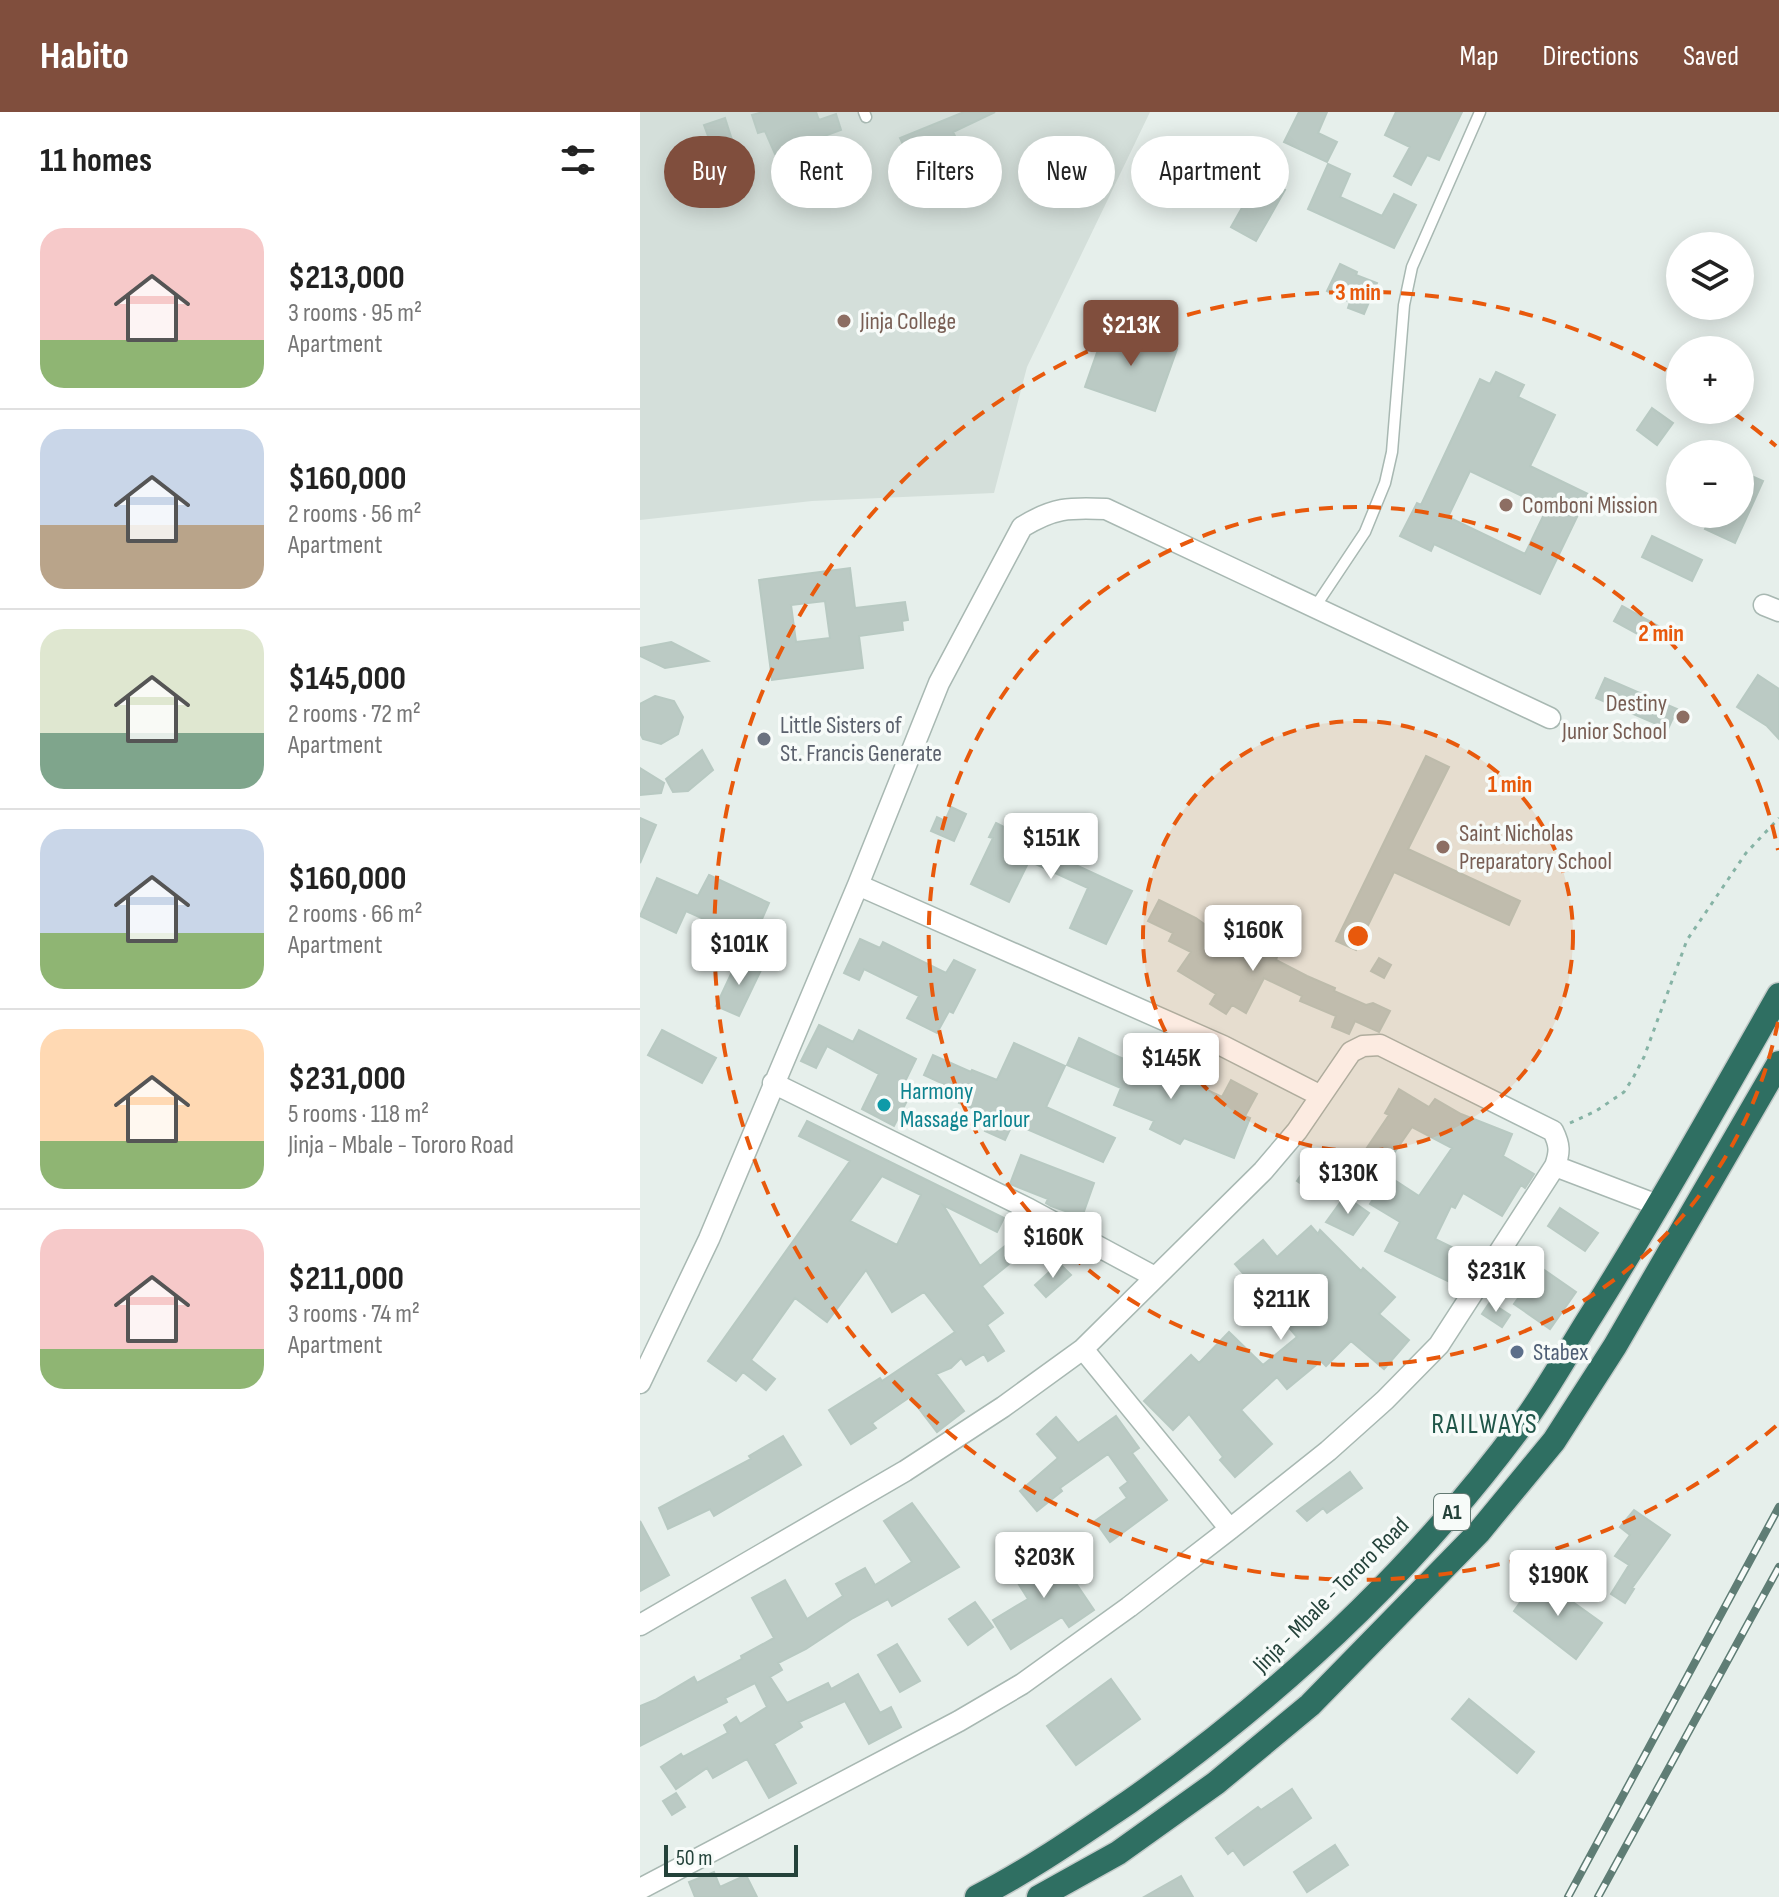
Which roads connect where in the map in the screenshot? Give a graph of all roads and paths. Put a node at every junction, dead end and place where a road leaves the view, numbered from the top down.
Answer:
1 (1480, 112) edge
2 (1315, 607) junction
3 (1550, 718) dead end
4 (1779, 818) edge
5 (858, 885) junction
6 (1779, 995) edge
7 (1779, 1063) edge
8 (773, 1083) junction
9 (1319, 1095) junction
10 (1553, 1131) junction
11 (1555, 1166) junction
12 (1660, 1206) junction
13 (1155, 1277) junction
14 (1083, 1349) junction
15 (640, 1383) edge
16 (1230, 1529) junction
17 (640, 1625) edge
18 (640, 1889) edge
19 (977, 1897) edge
20 (1039, 1897) edge

1 - 2 lane
2 - 3 street
2 - 5 street
4 - 10 path
5 - 8 street
5 - 9 street
6 - 12 highway, Jinja - Mbale - Tororo Road / A1
7 - 20 highway, A1
8 - 13 street
8 - 15 street
9 - 10 street
9 - 13 street
10 - 11 street
11 - 12 street
11 - 16 street
12 - 19 highway, Jinja - Mbale - Tororo Road / A1
13 - 14 street
14 - 16 street
14 - 17 street
16 - 18 street

